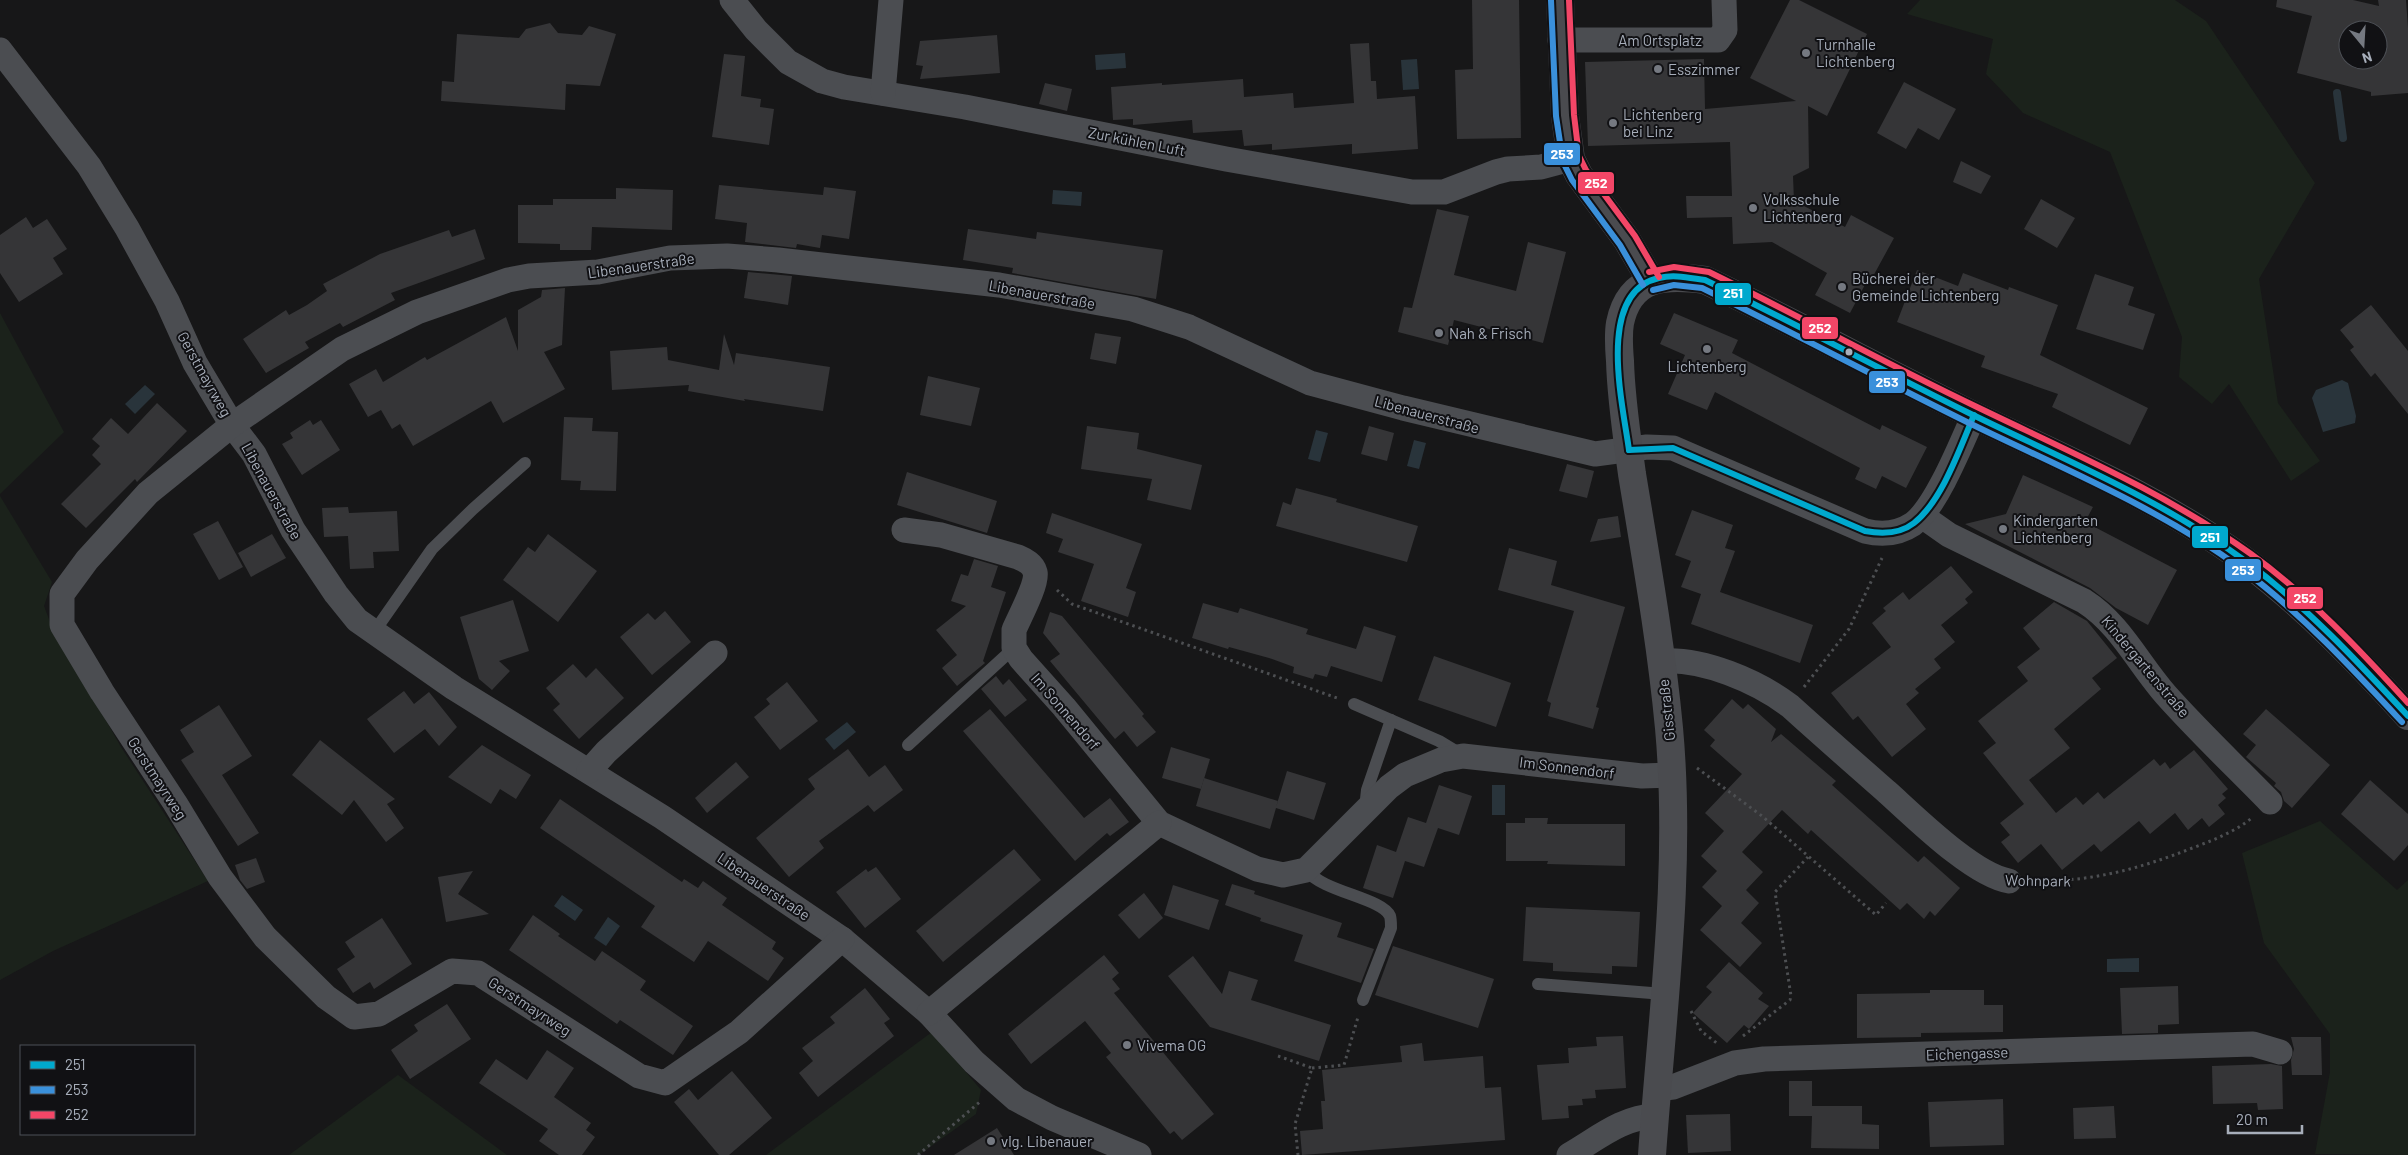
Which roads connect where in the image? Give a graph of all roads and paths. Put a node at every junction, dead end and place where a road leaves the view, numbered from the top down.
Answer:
1 (732, 0) edge
2 (891, 0) edge
3 (1560, 0) edge
4 (1724, 0) edge
5 (1560, 40) junction
6 (0, 50) edge
7 (883, 92) junction
8 (1571, 159) junction
9 (1651, 281) junction
10 (1974, 415) junction
11 (232, 425) junction
12 (1629, 450) junction
13 (525, 463) dead end
14 (1922, 516) junction
15 (904, 530) dead end
16 (1887, 533) junction
17 (1036, 578) junction
18 (374, 632) junction
19 (1014, 648) junction
20 (715, 653) dead end
21 (1661, 661) junction
22 (1354, 704) joint
23 (1790, 706) junction
24 (2408, 716) edge
25 (1391, 720) junction
26 (908, 745) dead end
27 (1463, 756) junction
28 (1671, 769) junction
29 (589, 771) junction
30 (2270, 802) joint
31 (1365, 811) junction
32 (1159, 823) junction
33 (1808, 857) junction
34 (1306, 870) junction
35 (2008, 881) joint
36 (1886, 903) dead end
37 (842, 939) junction
38 (1538, 984) dead end
39 (1664, 999) junction
40 (1363, 1000) joint
41 (929, 1014) junction
42 (1739, 1040) dead end
43 (1723, 1045) dead end
44 (2280, 1052) dead end
45 (1278, 1056) dead end
46 (1312, 1068) junction
47 (1001, 1087) junction
48 (1657, 1089) junction
49 (1655, 1116) junction
50 (918, 1155) edge
51 (1139, 1155) edge
52 (1298, 1155) edge
53 (1569, 1155) edge
54 (1652, 1155) edge

1 - 7 street, Zur kühlen Luft
2 - 7 street
3 - 5 street
4 - 5 street, Am Ortsplatz
5 - 8 street
6 - 11 street, Gerstmayrweg
7 - 8 street, Zur kühlen Luft
8 - 9 street
9 - 10 street
9 - 12 street, Gisstraße
10 - 14 street
10 - 24 street
11 - 12 street, Libenauerstraße
11 - 18 street, Libenauerstraße
11 - 37 street, Gerstmayrweg
12 - 16 street
12 - 21 street, Gisstraße
13 - 18 lane
14 - 16 street
14 - 30 street, Kindergartenstraße
15 - 17 street
16 - 23 path
17 - 19 street
17 - 22 path
18 - 29 street, Libenauerstraße
19 - 26 lane
19 - 32 street, Im Sonnendorf
20 - 29 street
21 - 23 street, Wohnpark
21 - 28 street, Gisstraße
22 - 25 lane, Im Sonnendorf
23 - 35 street, Wohnpark
25 - 27 lane, Im Sonnendorf
25 - 31 lane
27 - 28 street, Im Sonnendorf
27 - 31 street, Im Sonnendorf
28 - 33 path
28 - 39 street, Gisstraße
29 - 37 street, Libenauerstraße
30 - 35 path, Wohnpark
31 - 34 street, Im Sonnendorf
32 - 34 street, Im Sonnendorf
32 - 41 street
33 - 36 path
33 - 42 path
34 - 40 lane
37 - 41 street, Libenauerstraße
38 - 39 lane
39 - 43 path
39 - 48 street, Gisstraße
40 - 46 path
41 - 47 street, Libenauerstraße
44 - 48 street, Eichengasse
45 - 46 path
46 - 52 path
47 - 50 path
47 - 51 street, Libenauerstraße
48 - 49 street, Gisstraße
49 - 53 street
49 - 54 street, Gisstraße

